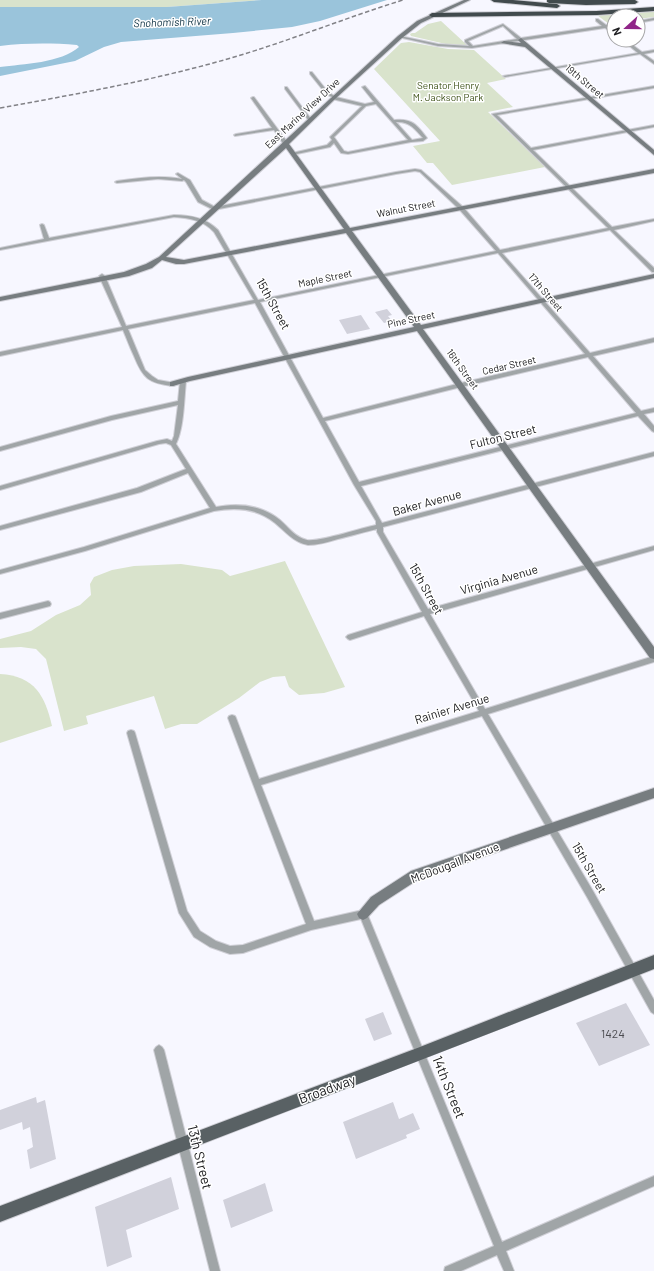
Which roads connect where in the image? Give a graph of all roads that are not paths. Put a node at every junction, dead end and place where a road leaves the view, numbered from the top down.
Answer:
1 (468, 0) edge
2 (495, 0) edge
3 (532, 0) edge
4 (639, 2) dead end
5 (654, 5) edge
6 (450, 8) junction
7 (654, 8) edge
8 (493, 14) junction
9 (432, 15) junction
10 (597, 20) dead end
11 (606, 27) joint
12 (400, 37) junction
13 (521, 40) junction
14 (504, 42) junction
15 (526, 45) junction
16 (472, 47) junction
17 (634, 48) edge
18 (654, 51) edge
19 (641, 53) junction
20 (654, 63) edge
21 (553, 68) junction
22 (311, 73) dead end
23 (506, 76) dead end
24 (364, 87) dead end
25 (654, 87) edge
26 (286, 88) dead end
27 (334, 97) junction
28 (252, 98) dead end
29 (589, 98) junction
30 (377, 103) junction
31 (366, 105) junction
32 (310, 120) junction
33 (394, 121) junction
34 (654, 126) edge
35 (274, 129) junction
36 (628, 131) junction
37 (236, 135) dead end
38 (334, 141) junction
39 (411, 141) junction
40 (286, 144) junction
41 (530, 149) junction
42 (654, 153) edge
43 (274, 154) junction
44 (294, 154) junction
45 (654, 170) edge
46 (178, 174) dead end
47 (188, 181) junction
48 (117, 182) dead end
49 (568, 187) junction
50 (319, 188) junction
51 (461, 208) junction
52 (214, 209) junction
53 (203, 220) junction
54 (654, 220) edge
55 (42, 225) dead end
56 (348, 229) junction
57 (611, 229) junction
58 (47, 240) junction
59 (0, 249) edge
60 (500, 252) junction
61 (229, 253) junction
62 (161, 258) junction
63 (654, 271) edge
64 (382, 276) junction
65 (654, 276) edge
66 (103, 277) junction
67 (0, 295) edge
68 (0, 299) edge
69 (542, 300) junction
70 (258, 301) junction
71 (419, 327) junction
72 (124, 329) junction
73 (654, 340) edge
74 (0, 354) edge
75 (590, 356) junction
76 (288, 357) junction
77 (183, 381) junction
78 (173, 384) joint
79 (461, 385) junction
80 (181, 402) junction
81 (654, 410) edge
82 (640, 414) junction
83 (323, 420) junction
84 (654, 430) edge
85 (174, 444) junction
86 (505, 448) junction
87 (0, 449) edge
88 (654, 454) edge
89 (189, 470) junction
90 (357, 485) junction
91 (533, 486) junction
92 (0, 488) edge
93 (214, 510) junction
94 (379, 527) junction
95 (0, 528) edge
96 (654, 548) edge
97 (590, 566) junction
98 (0, 572) edge
99 (48, 604) dead end
100 (425, 613) junction
101 (0, 616) edge
102 (350, 636) dead end
103 (654, 655) edge
104 (654, 659) edge
105 (484, 712) junction
106 (232, 718) dead end
107 (130, 733) dead end
108 (257, 783) junction
109 (654, 793) edge
110 (552, 828) junction
111 (363, 914) junction
112 (311, 926) junction
113 (654, 962) edge
114 (632, 970) junction
115 (654, 1009) edge
116 (159, 1050) dead end
117 (420, 1054) junction
118 (182, 1143) junction
119 (654, 1181) edge
120 (0, 1214) edge
121 (499, 1249) junction
122 (215, 1271) edge
123 (449, 1271) edge
124 (508, 1271) edge

1 - 6 street, East Marine View Drive
2 - 5 highway
3 - 4 highway
6 - 8 highway
6 - 9 street, East Marine View Drive
7 - 8 highway
8 - 9 highway
9 - 12 street, East Marine View Drive
10 - 11 street
11 - 13 street
12 - 16 street
12 - 27 street, East Marine View Drive
13 - 14 street
13 - 15 street, 19th Street
13 - 16 street, 19th Street
14 - 15 street
14 - 16 street
15 - 21 street, 19th Street
17 - 19 street
18 - 19 street
19 - 20 street
19 - 21 street
21 - 23 street
21 - 29 street, 19th Street
22 - 27 street
24 - 30 street
25 - 29 street
26 - 32 street
27 - 31 street
27 - 32 street, East Marine View Drive
28 - 35 street, 16th Street
29 - 36 street, 19th Street
29 - 41 street
30 - 31 street
30 - 33 street
31 - 38 street
32 - 40 street, East Marine View Drive
33 - 39 street
33 - 39 street
34 - 36 street
35 - 37 street
35 - 40 street, 16th Street
36 - 41 street
36 - 42 street, 19th Street
38 - 39 street
38 - 44 street
40 - 43 street, East Marine View Drive
40 - 44 street, 16th Street
41 - 49 street
43 - 44 street
43 - 52 street, East Marine View Drive
44 - 50 street, 16th Street
45 - 49 street, Walnut Street
46 - 47 street
47 - 48 street
47 - 52 street
49 - 51 street, Walnut Street
49 - 57 street
50 - 51 street, 17th Street
50 - 52 street
50 - 56 street, 16th Street
51 - 56 street, Walnut Street
51 - 60 street, 17th Street
52 - 53 street, East Marine View Drive
53 - 58 street
53 - 61 street, 15th Street
53 - 62 street, East Marine View Drive
54 - 57 street, Maple Street
55 - 58 street
56 - 61 street, Walnut Street
56 - 64 street, 16th Street
57 - 60 street, Maple Street
57 - 63 street
58 - 59 street
60 - 64 street, Maple Street
60 - 69 street, 17th Street
61 - 62 street, Walnut Street
61 - 70 street, 15th Street
62 - 66 street, East Marine View Drive
64 - 70 street, Maple Street
64 - 71 street, 16th Street
65 - 69 street, Pine Street
66 - 67 street, East Marine View Drive
66 - 68 street, East Marine View Drive
66 - 72 street
69 - 71 street, Pine Street
69 - 75 street, 17th Street
70 - 72 street, Maple Street
70 - 76 street, 15th Street
71 - 76 street, Pine Street
71 - 79 street, 16th Street
72 - 74 street, Maple Street
72 - 78 street
73 - 75 street, Cedar Street
75 - 79 street, Cedar Street
75 - 82 street, 17th Street
76 - 77 street, Pine Street
76 - 83 street, 15th Street
77 - 78 street, Pine Street
77 - 80 street
79 - 83 street, Cedar Street
79 - 86 street, 16th Street
80 - 85 street
80 - 87 street
81 - 82 street, Fulton Street
82 - 84 street, 17th Street
82 - 86 street, Fulton Street
83 - 90 street, 15th Street
85 - 89 street
85 - 92 street
86 - 90 street, Fulton Street
86 - 91 street, 16th Street
88 - 91 street, Baker Avenue
89 - 93 street
89 - 95 street
90 - 94 street, 15th Street
91 - 94 street, Baker Avenue
91 - 97 street, 16th Street
93 - 94 street, Baker Avenue
93 - 98 street, Baker Avenue
94 - 100 street, 15th Street
96 - 97 street, Virginia Avenue
97 - 100 street, Virginia Avenue
97 - 103 street, 16th Street
99 - 101 street
100 - 102 street, Virginia Avenue
100 - 105 street, 15th Street
104 - 105 street, Rainier Avenue
105 - 108 street, Rainier Avenue
105 - 110 street, 15th Street
106 - 108 street
107 - 112 street
108 - 112 street
109 - 110 street, McDougall Avenue
110 - 111 street, McDougall Avenue
110 - 114 street, 15th Street
111 - 112 street
111 - 117 street, 14th Street
113 - 114 main road, Broadway
114 - 115 street, 15th Street
114 - 117 main road, Broadway
116 - 118 street, 13th Street
117 - 118 main road, Broadway
117 - 121 street, 14th Street
118 - 120 main road, Broadway
118 - 122 street, 13th Street
119 - 121 street
121 - 123 street
121 - 124 street, 14th Street

